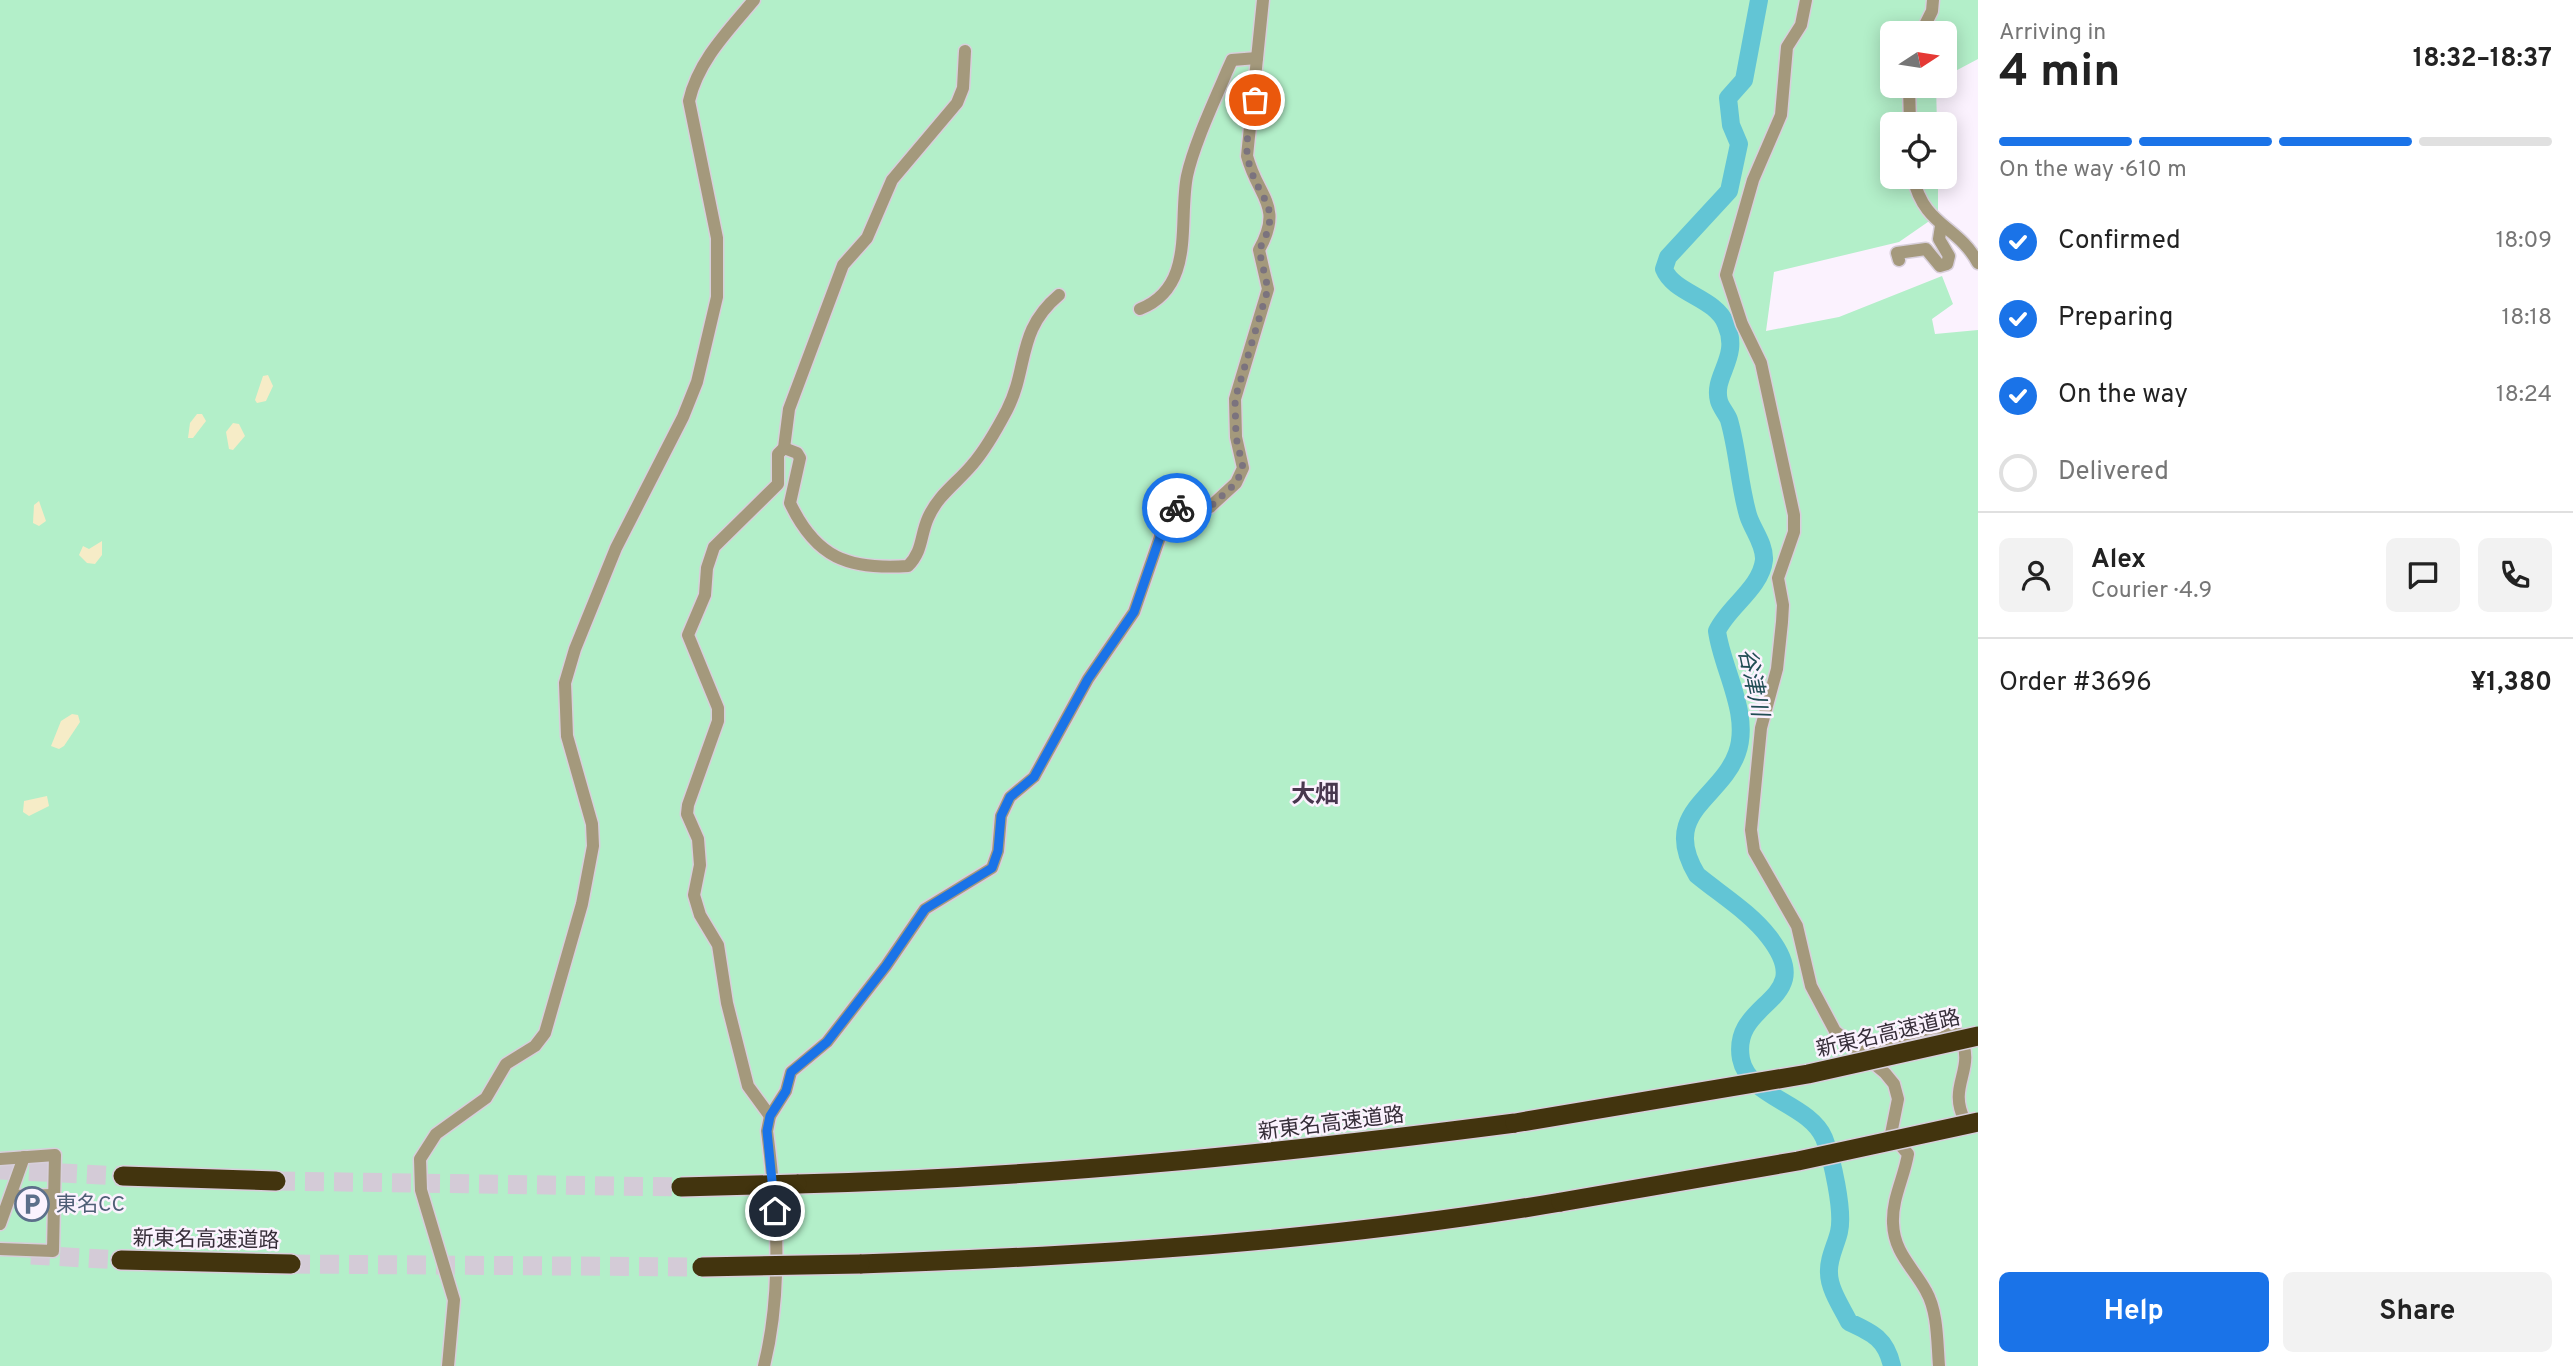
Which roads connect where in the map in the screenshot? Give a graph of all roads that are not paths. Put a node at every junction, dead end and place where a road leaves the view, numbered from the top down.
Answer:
1 (754, 0) edge
2 (1263, 0) edge
3 (1806, 0) edge
4 (1933, 0) edge
5 (1927, 21) edge
6 (965, 51) dead end
7 (1257, 58) junction
8 (1915, 189) edge
9 (1941, 226) junction
10 (1899, 260) dead end
11 (1978, 264) edge
12 (1059, 295) dead end
13 (1140, 309) dead end
14 (784, 448) junction
15 (1978, 1036) edge
16 (1853, 1048) junction
17 (770, 1116) junction
18 (1978, 1121) edge
19 (24, 1157) junction
20 (0, 1159) edge
21 (123, 1176) tunnel mouth
22 (276, 1181) tunnel mouth
23 (681, 1187) tunnel mouth
24 (54, 1195) junction
25 (11, 1196) junction
26 (0, 1224) edge
27 (0, 1249) edge
28 (121, 1260) tunnel mouth
29 (290, 1264) tunnel mouth
30 (702, 1267) tunnel mouth
31 (448, 1366) edge
32 (764, 1366) edge
33 (1939, 1366) edge

1 - 31 street
2 - 7 street
3 - 16 street
4 - 5 street
6 - 14 street
7 - 13 street
7 - 17 street
8 - 9 street
9 - 10 street
9 - 11 street
12 - 14 street
14 - 17 street
15 - 23 highway, 新東名高速道路, bridge
16 - 18 street
16 - 33 street
17 - 32 street
18 - 30 highway, bridge
19 - 20 street
19 - 24 street
19 - 25 street
21 - 22 highway
24 - 25 street
24 - 27 street
25 - 26 street
28 - 29 highway, 新東名高速道路

